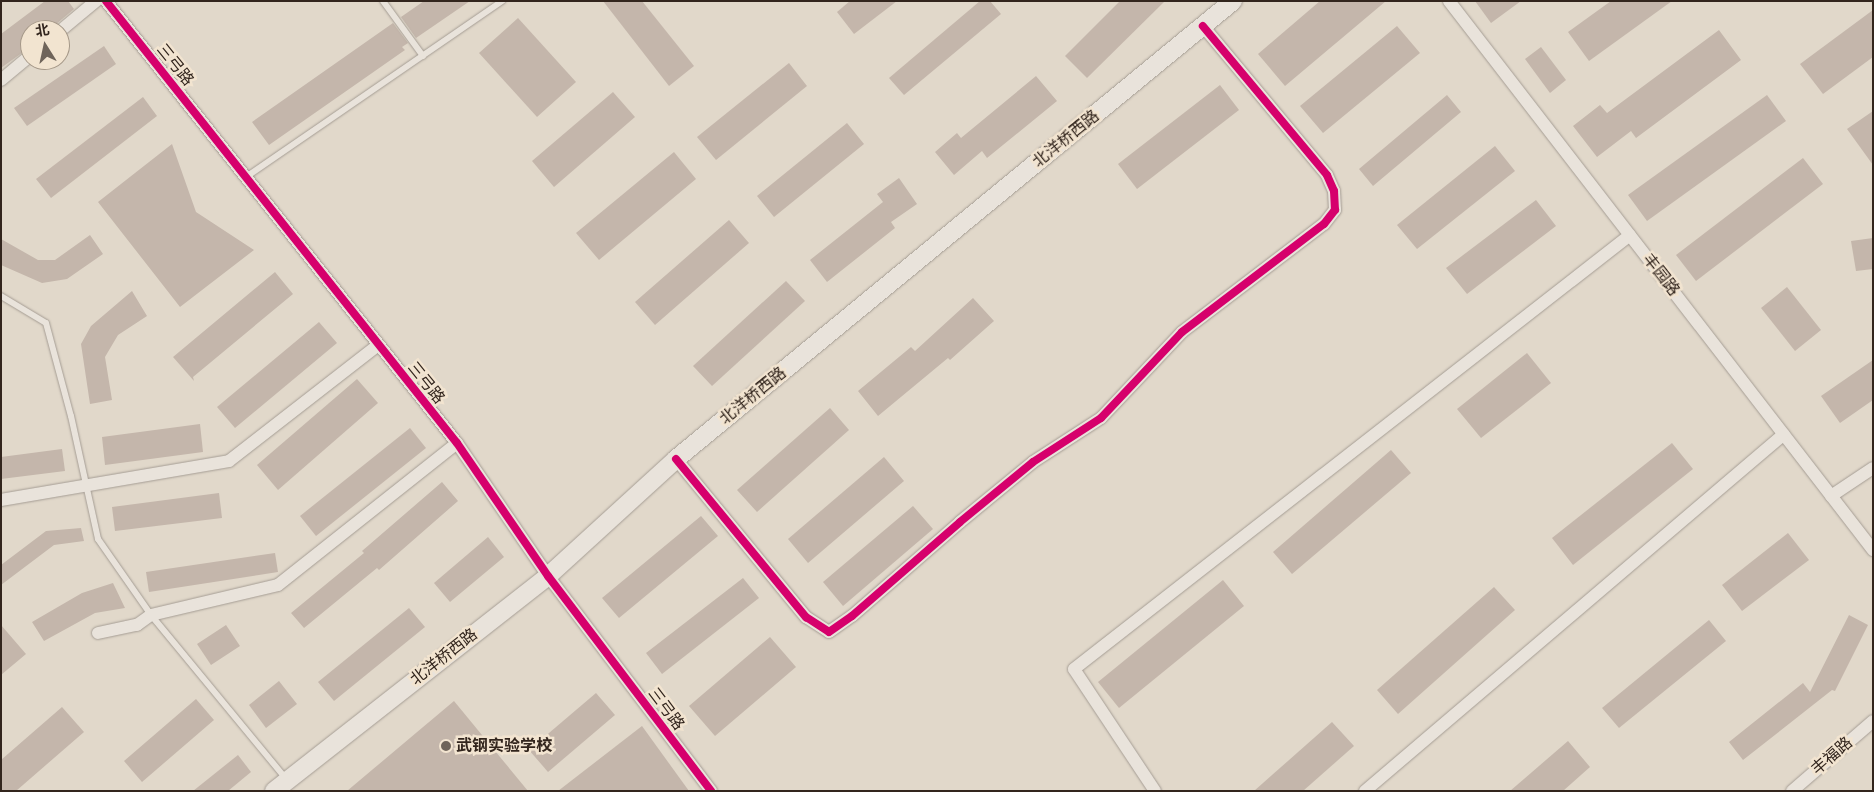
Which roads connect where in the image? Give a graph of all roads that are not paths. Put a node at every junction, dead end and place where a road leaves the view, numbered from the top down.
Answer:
1 (96, 1) edge
2 (106, 1) edge
3 (383, 1) edge
4 (502, 1) edge
5 (1233, 1) edge
6 (1449, 1) edge
7 (70, 23) edge
8 (1203, 26) junction
9 (423, 56) junction
10 (20, 64) edge
11 (1, 80) edge
12 (246, 177) junction
13 (1630, 235) junction
14 (1, 296) edge
15 (378, 345) junction
16 (1784, 434) junction
17 (457, 443) junction
18 (676, 460) junction
19 (1873, 468) edge
20 (85, 486) junction
21 (1831, 496) junction
22 (1, 500) edge
23 (1873, 550) edge
24 (548, 576) junction
25 (152, 615) junction
26 (98, 633) dead end
27 (1873, 722) edge
28 (281, 785) edge
29 (711, 791) edge
30 (1155, 791) edge
31 (1365, 791) edge
32 (1792, 791) edge

1 - 7 street
2 - 12 street, 三弓路
3 - 9 lane
4 - 9 lane
5 - 8 main road, 北洋桥西路
6 - 13 street, 丰园路
8 - 18 main road, 北洋桥西路
8 - 18 street
9 - 12 lane
10 - 11 street
12 - 15 street, 三弓路
13 - 16 street, 丰园路
13 - 30 street
14 - 20 lane
15 - 17 street, 三弓路
15 - 20 street
16 - 21 street, 丰园路
16 - 31 street
17 - 24 street, 三弓路
17 - 25 street
18 - 24 main road, 北洋桥西路
19 - 21 street
20 - 22 street
20 - 25 lane
21 - 23 street, 丰园路
24 - 28 main road, 北洋桥西路
24 - 29 street, 三弓路
25 - 26 street
25 - 28 lane
27 - 32 street, 丰福路

